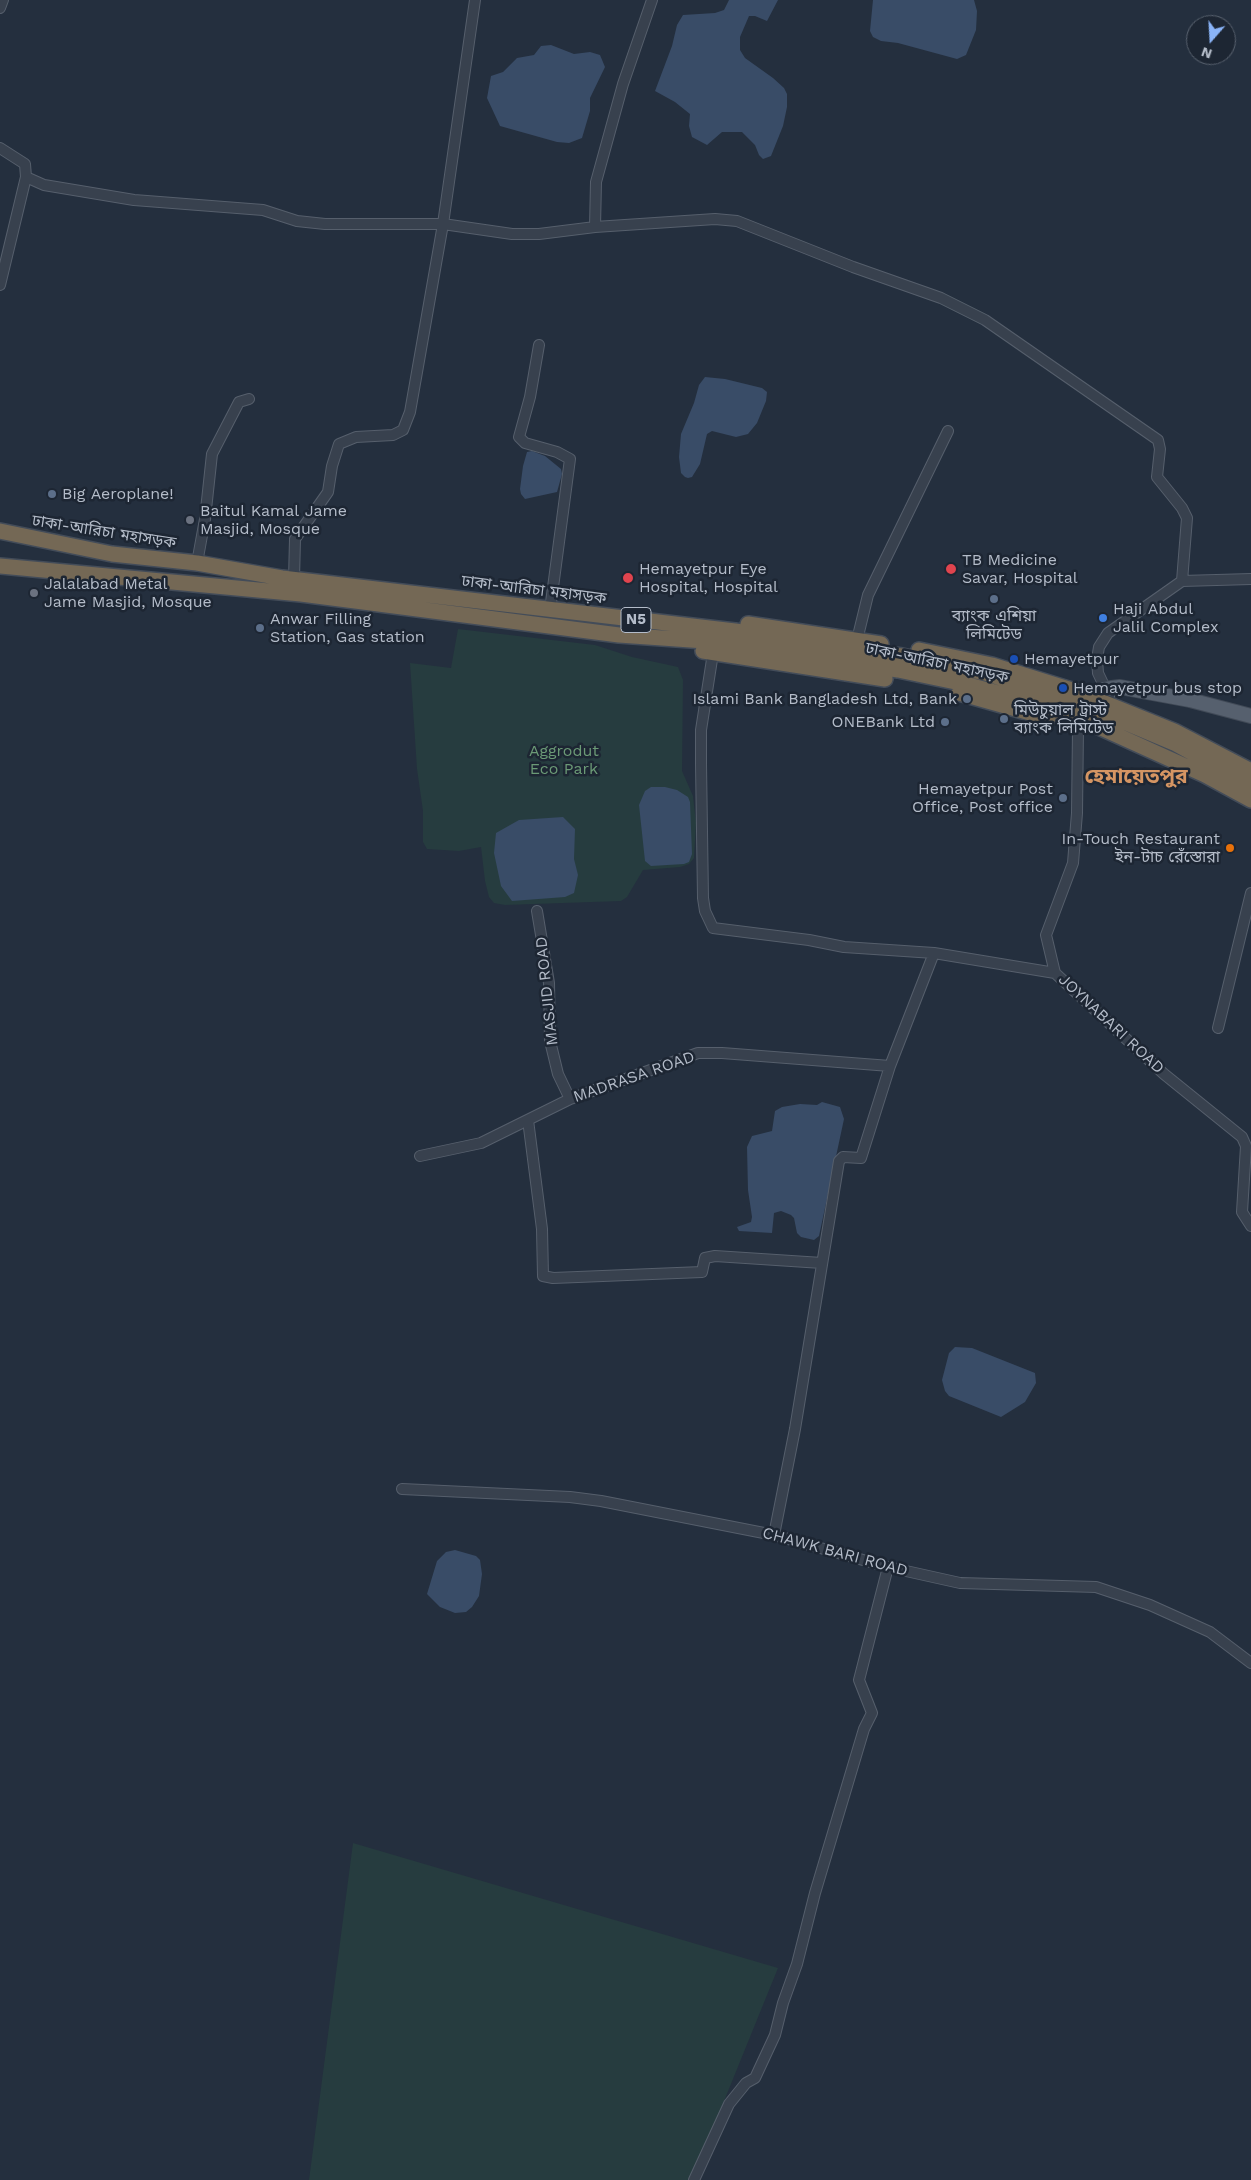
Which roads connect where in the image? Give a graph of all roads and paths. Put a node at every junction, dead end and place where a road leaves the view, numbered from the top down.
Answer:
1 (3, 0) edge
2 (475, 0) edge
3 (652, 0) edge
4 (0, 8) edge
5 (0, 148) edge
6 (26, 177) junction
7 (443, 224) junction
8 (595, 227) junction
9 (0, 285) edge
10 (539, 345) dead end
11 (249, 399) dead end
12 (948, 431) dead end
13 (0, 531) edge
14 (197, 563) junction
15 (0, 566) edge
16 (294, 579) junction
17 (1251, 579) edge
18 (1182, 581) junction
19 (550, 610) junction
20 (618, 618) junction
21 (619, 635) junction
22 (857, 640) junction
23 (713, 653) junction
24 (1102, 696) junction
25 (1251, 716) edge
26 (1251, 724) edge
27 (1078, 729) junction
28 (1251, 771) edge
29 (1251, 785) edge
30 (1251, 800) edge
31 (1251, 812) edge
32 (1251, 894) edge
33 (538, 911) dead end
34 (934, 953) junction
35 (1055, 973) junction
36 (1218, 1028) dead end
37 (890, 1066) junction
38 (570, 1099) junction
39 (528, 1120) junction
40 (420, 1156) dead end
41 (1251, 1226) edge
42 (822, 1263) junction
43 (402, 1489) dead end
44 (774, 1535) junction
45 (888, 1567) junction
46 (1251, 1663) edge
47 (694, 2180) edge

1 - 4 street
2 - 7 street
3 - 8 street
5 - 6 street
6 - 7 street
6 - 9 street
7 - 8 street
7 - 16 street
8 - 18 street
10 - 19 street
11 - 14 street
12 - 22 street
13 - 14 highway, ঢাকা-আরিচা মহাসড়ক / N5
14 - 16 highway, ঢাকা-আরিচা মহাসড়ক / N5
15 - 21 highway, ঢাকা-আরিচা মহাসড়ক / N5
16 - 19 highway, ঢাকা-আরিচা মহাসড়ক / N5
17 - 18 street
18 - 24 street
19 - 20 highway, ঢাকা-আরিচা মহাসড়ক / N5
20 - 22 highway
20 - 29 highway, ঢাকা-আরিচা মহাসড়ক / N5
21 - 23 highway
21 - 30 highway, ঢাকা-আরিচা মহাসড়ক / N5
22 - 24 highway
23 - 27 highway
23 - 34 street
24 - 25 main road
24 - 26 main road
24 - 28 highway
27 - 31 highway
27 - 35 street, JOYNABARI ROAD
32 - 36 street
33 - 38 street, MASJID ROAD
34 - 35 street
34 - 37 street
35 - 41 street, JOYNABARI ROAD
37 - 38 street, MADRASA ROAD
37 - 42 street
38 - 39 street, MADRASA ROAD
39 - 40 street, MADRASA ROAD
39 - 42 street
42 - 44 street
43 - 44 street, CHAWK BARI ROAD
44 - 45 street, CHAWK BARI ROAD
45 - 46 street, CHAWK BARI ROAD
45 - 47 street

